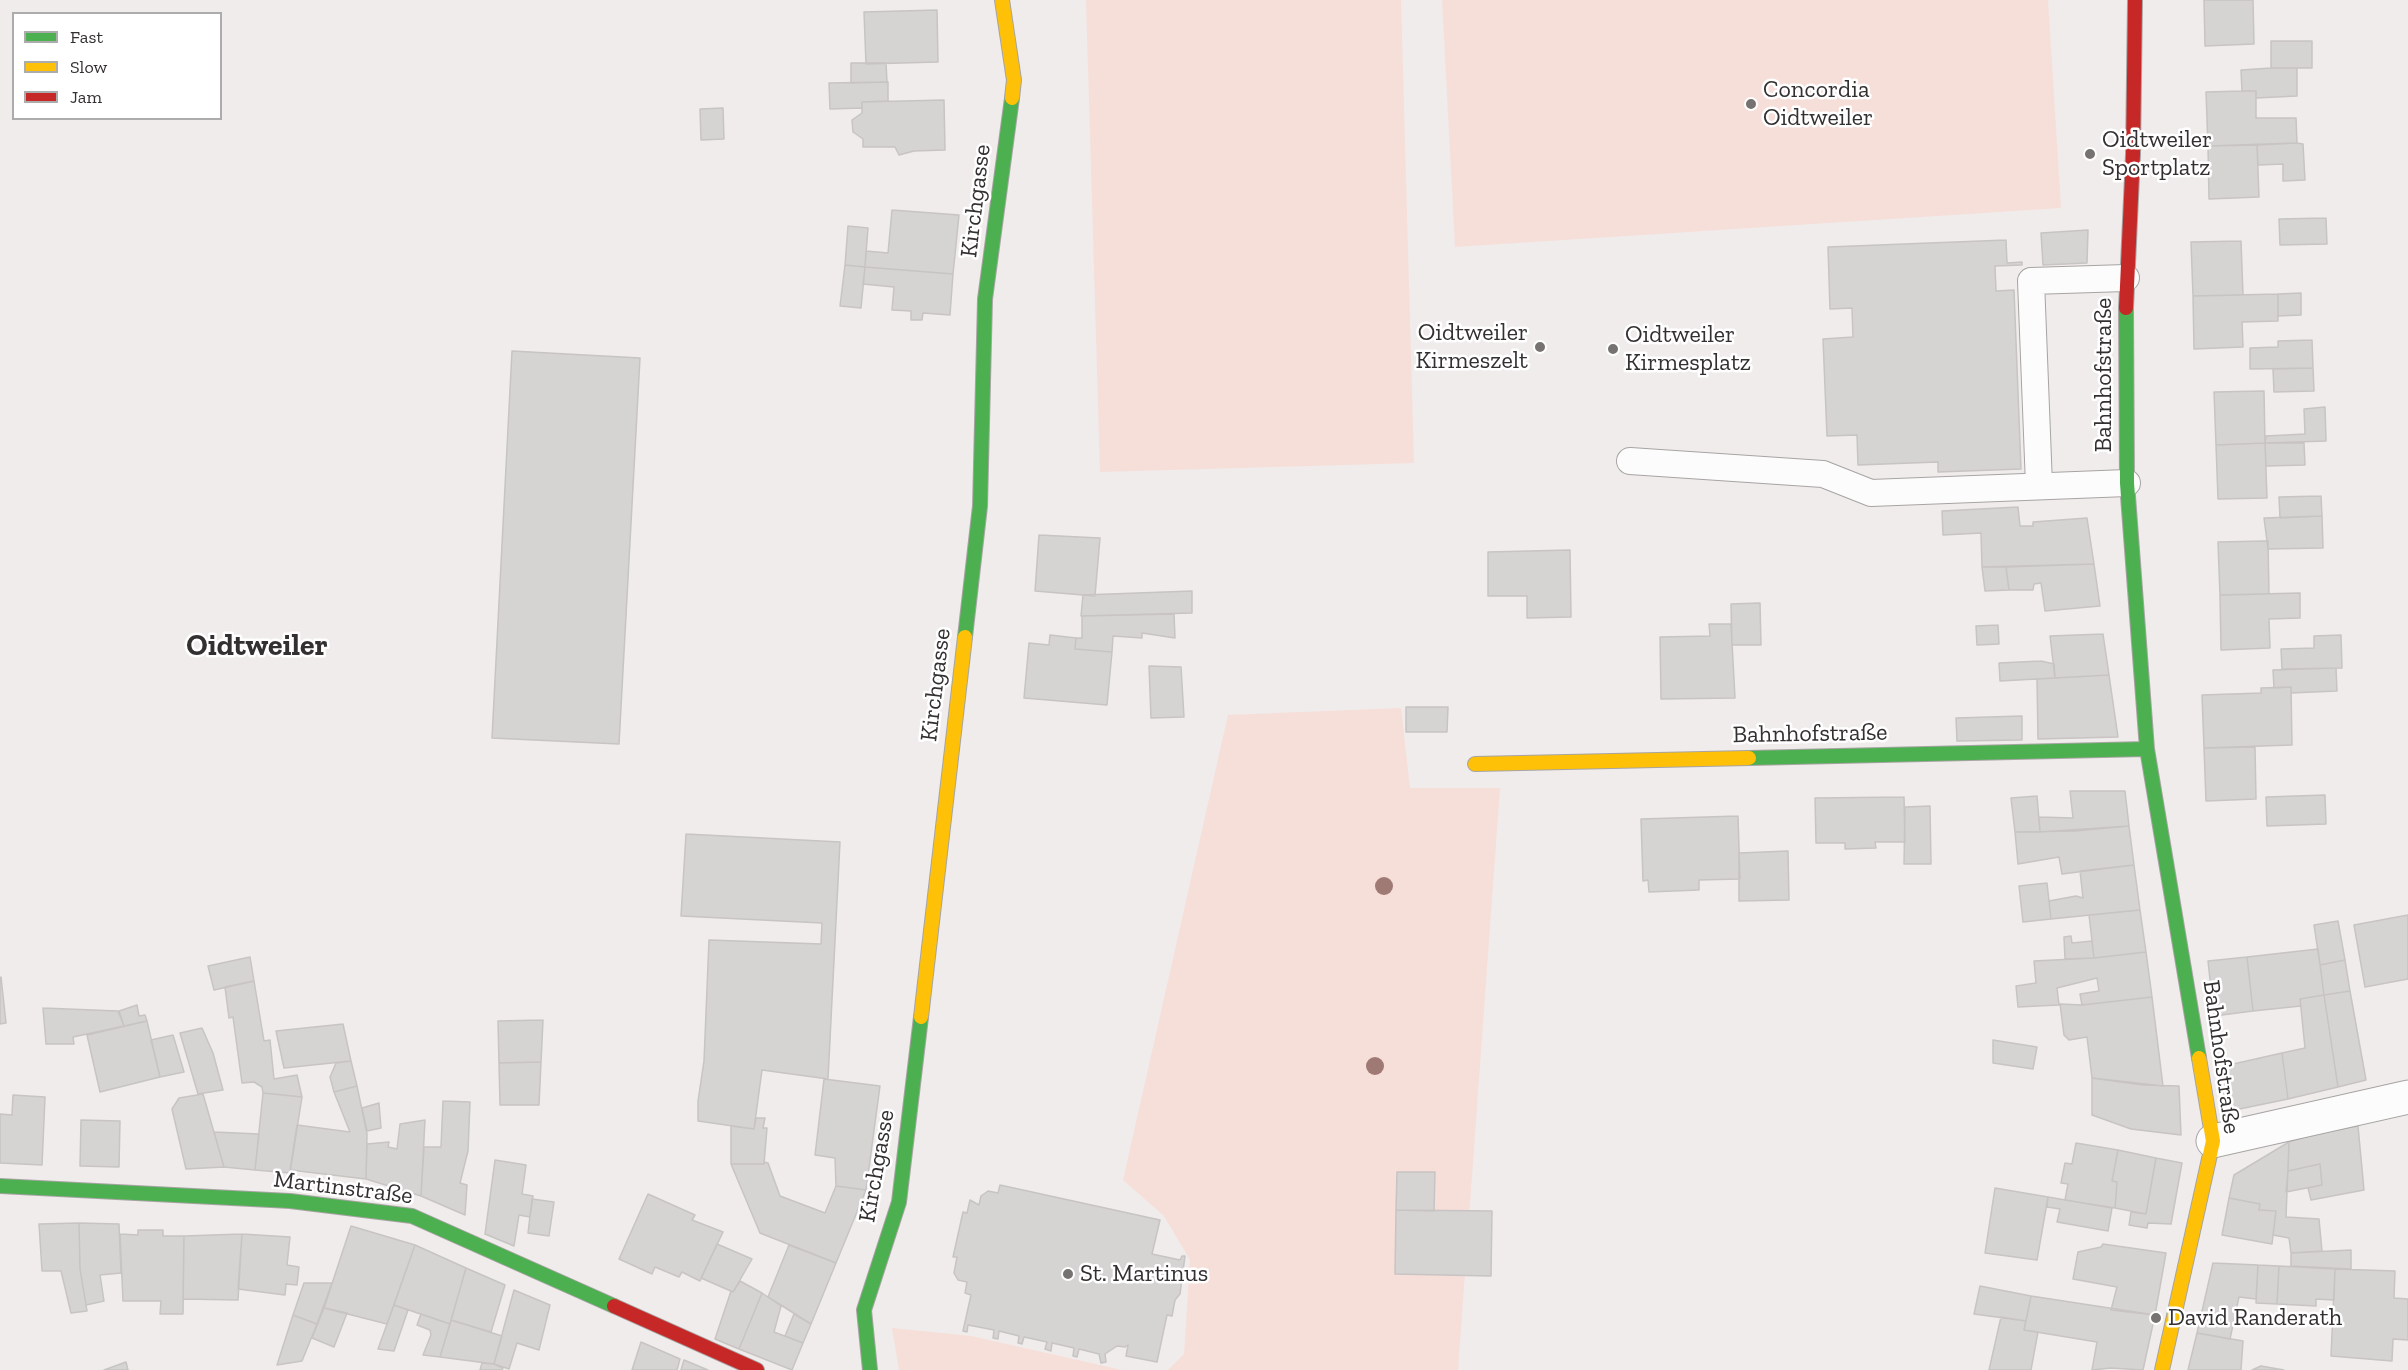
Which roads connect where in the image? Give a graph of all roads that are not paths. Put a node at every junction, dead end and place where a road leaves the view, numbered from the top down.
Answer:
1 (1002, 0) edge
2 (2135, 0) edge
3 (2126, 278) junction
4 (1630, 461) dead end
5 (2127, 483) junction
6 (2039, 485) junction
7 (2147, 749) junction
8 (1475, 764) dead end
9 (2408, 1097) edge
10 (2213, 1141) junction
11 (0, 1186) edge
12 (757, 1370) edge
13 (870, 1370) edge
14 (2162, 1370) edge

1 - 13 street, Kirchgasse
2 - 3 street, Bahnhofstraße
3 - 5 street, Bahnhofstraße
3 - 6 lane
4 - 6 lane
5 - 6 lane
5 - 7 street, Bahnhofstraße
7 - 8 street, Bahnhofstraße
7 - 10 street, Bahnhofstraße
9 - 10 street
10 - 14 street, Bahnhofstraße
11 - 12 street, Martinstraße

